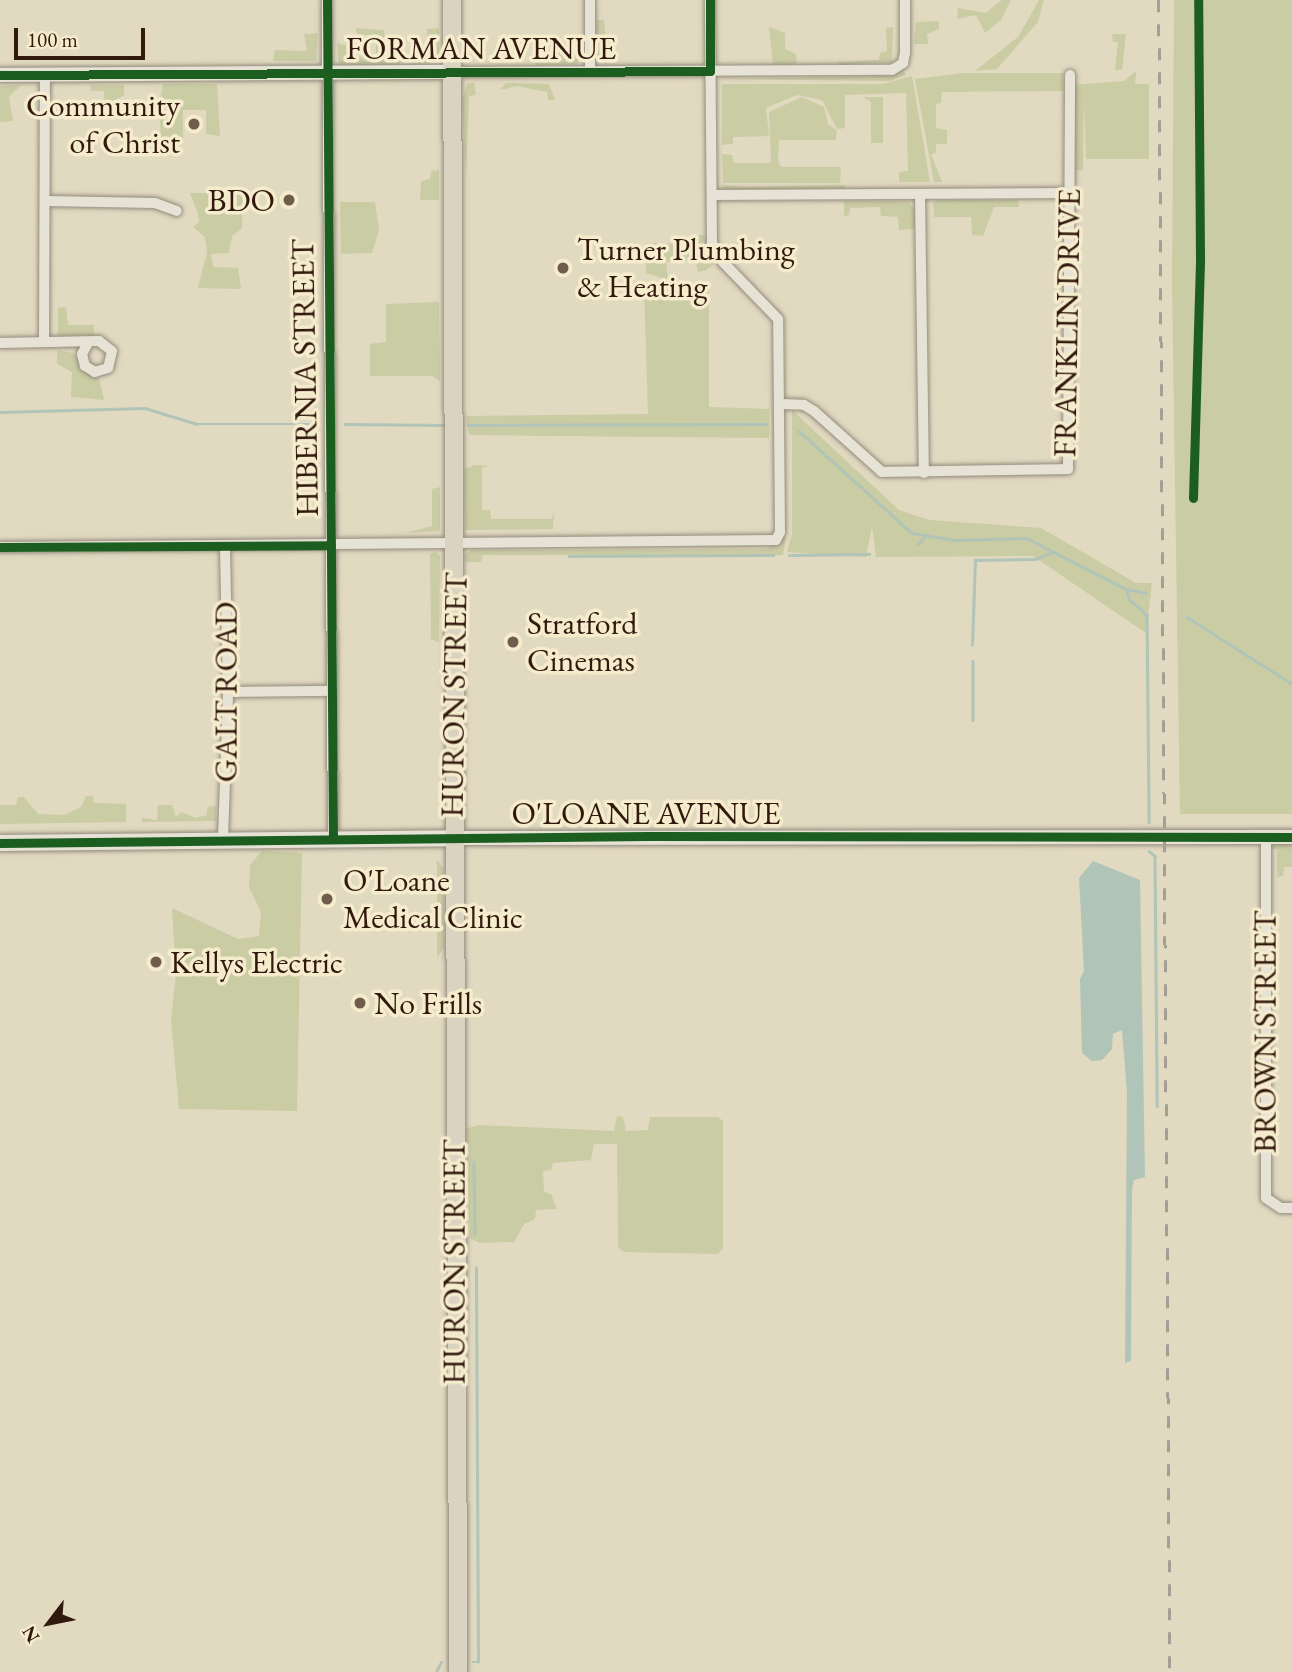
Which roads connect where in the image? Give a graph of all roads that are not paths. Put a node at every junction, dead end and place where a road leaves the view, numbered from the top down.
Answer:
1 (327, 0) edge
2 (452, 0) edge
3 (590, 0) edge
4 (710, 0) edge
5 (905, 0) edge
6 (590, 71) junction
7 (710, 71) junction
8 (451, 72) junction
9 (327, 73) junction
10 (0, 75) edge
11 (45, 75) junction
12 (1070, 75) dead end
13 (1070, 193) junction
14 (920, 194) junction
15 (712, 195) junction
16 (47, 201) junction
17 (177, 211) dead end
18 (44, 342) junction
19 (0, 343) edge
20 (87, 345) dead end
21 (781, 404) junction
22 (924, 473) junction
23 (456, 544) junction
24 (225, 545) junction
25 (331, 545) junction
26 (0, 547) edge
27 (332, 691) junction
28 (228, 692) junction
29 (1266, 837) junction
30 (1292, 837) edge
31 (223, 838) junction
32 (453, 838) junction
33 (333, 839) junction
34 (0, 844) edge
35 (1292, 1208) edge
36 (458, 1672) edge

1 - 9 street, HIBERNIA STREET
2 - 8 main road, HURON STREET
3 - 6 street
4 - 7 street
5 - 7 street, FORMAN AVENUE
6 - 7 street, FORMAN AVENUE
6 - 8 street, FORMAN AVENUE
7 - 15 street
8 - 9 street, FORMAN AVENUE
8 - 23 main road, HURON STREET
9 - 11 street, FORMAN AVENUE
9 - 25 street, HIBERNIA STREET
10 - 11 street, FORMAN AVENUE
11 - 16 street
12 - 13 street, FRANKLIN DRIVE
13 - 14 street
13 - 22 street, FRANKLIN DRIVE
14 - 15 street
14 - 22 street
15 - 21 street
16 - 17 street
16 - 18 street
18 - 19 street
18 - 20 street
21 - 22 street, FRANKLIN DRIVE
21 - 23 street
23 - 25 street
23 - 32 main road, HURON STREET
24 - 25 street
24 - 26 street
24 - 28 street, GALT ROAD
25 - 27 street, HIBERNIA STREET
27 - 28 street
27 - 33 street, HIBERNIA STREET
28 - 31 street, GALT ROAD
29 - 30 street, O'LOANE AVENUE
29 - 32 street, O'LOANE AVENUE
29 - 35 street, BROWN STREET
31 - 33 main road, O'LOANE AVENUE
31 - 34 main road, O'LOANE AVENUE
32 - 33 main road, O'LOANE AVENUE
32 - 36 main road, HURON STREET

